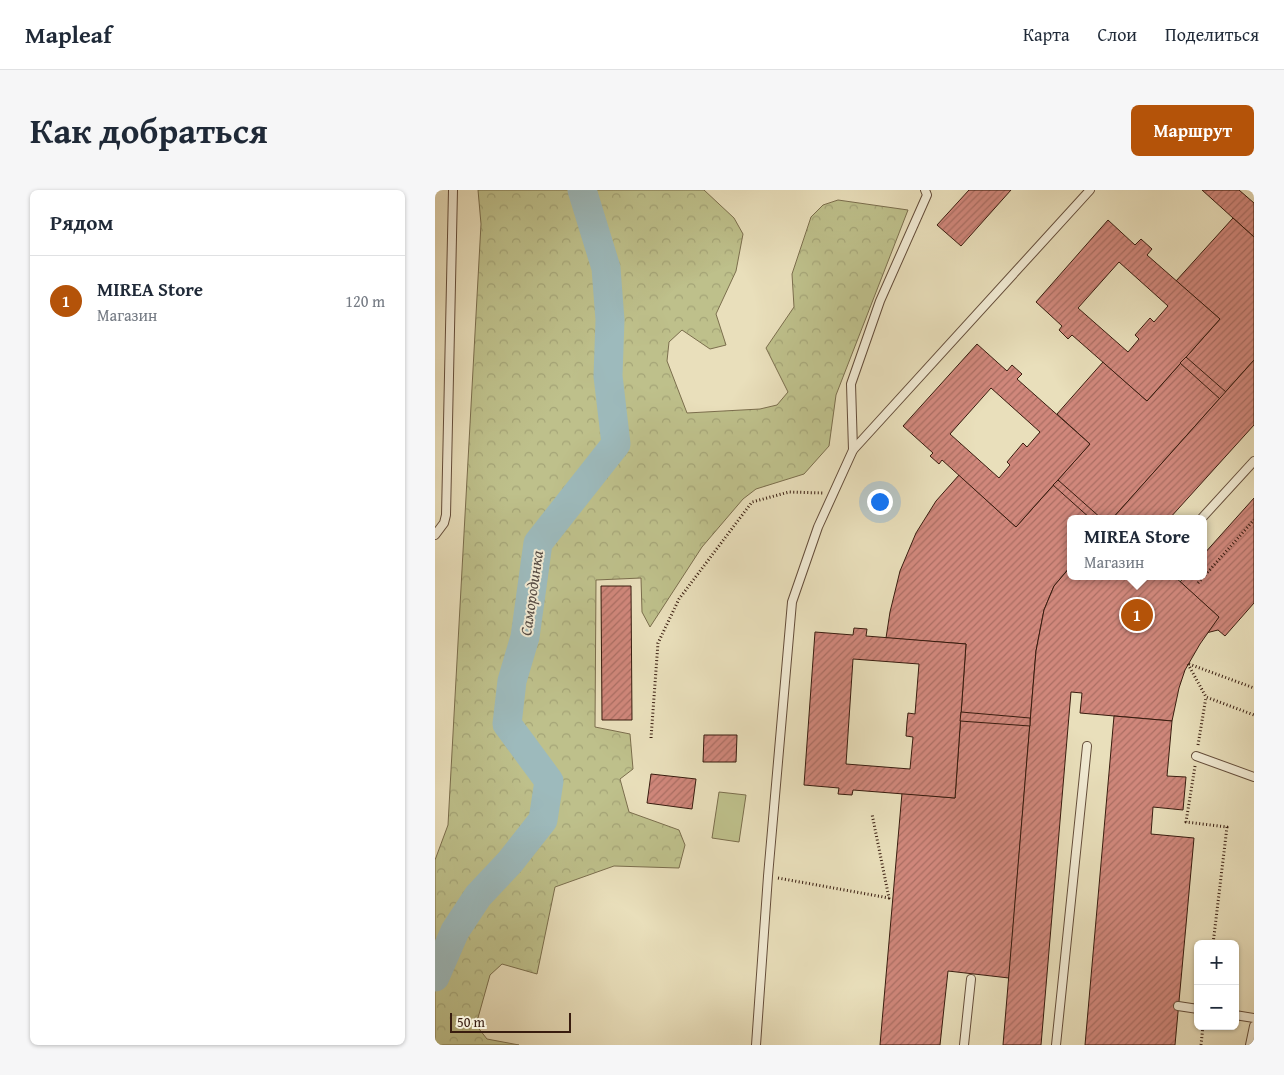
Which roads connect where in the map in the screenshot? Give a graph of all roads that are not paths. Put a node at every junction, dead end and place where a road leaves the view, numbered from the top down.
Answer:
1 (453, 190) edge
2 (925, 190) edge
3 (1090, 190) edge
4 (853, 450) junction
5 (1254, 461) edge
6 (1205, 515) edge
7 (435, 535) edge
8 (1087, 746) dead end
9 (1196, 756) road end
10 (1254, 777) edge
11 (971, 979) dead end
12 (1179, 1006) dead end
13 (1194, 1008) edge
14 (1239, 1016) edge
15 (1254, 1018) edge
16 (1254, 1026) edge
17 (756, 1045) edge
18 (964, 1045) edge
19 (1056, 1045) edge
20 (1250, 1045) edge

1 - 7 lane
2 - 4 lane
3 - 4 lane
4 - 17 lane
5 - 6 lane
8 - 19 lane
9 - 10 lane
11 - 18 lane
12 - 13 lane
14 - 15 lane
16 - 20 lane

